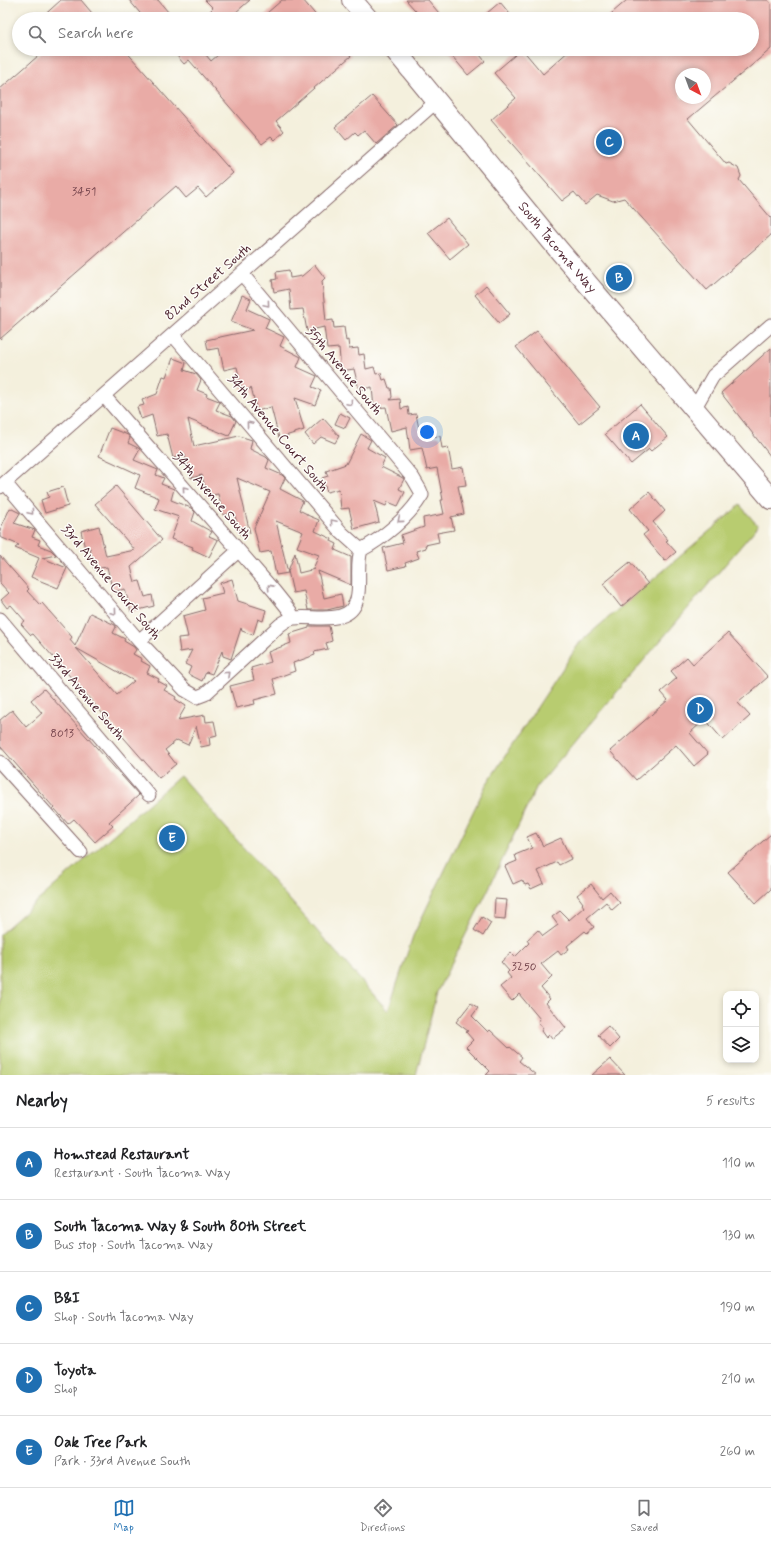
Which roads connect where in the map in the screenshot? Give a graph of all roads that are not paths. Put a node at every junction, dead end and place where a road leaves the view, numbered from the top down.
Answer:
1 (352, 0) edge
2 (362, 12) edge
3 (400, 56) edge
4 (437, 101) junction
5 (242, 274) junction
6 (771, 325) edge
7 (173, 335) junction
8 (104, 396) junction
9 (694, 409) junction
10 (3, 485) edge
11 (771, 499) edge
12 (361, 550) junction
13 (238, 551) junction
14 (293, 618) junction
15 (0, 619) edge
16 (139, 641) junction
17 (0, 762) edge
18 (149, 795) dead end
19 (81, 852) dead end

1 - 2 main road
3 - 4 main road, South Tacoma Way
4 - 5 street, 82nd Street South
4 - 9 main road, South Tacoma Way
5 - 7 street, 82nd Street South
5 -> 12 street, 35th Avenue South
6 - 9 street
7 - 8 street, 82nd Street South
12 -> 7 street, 34th Avenue Court South
8 - 10 street, 82nd Street South
13 -> 8 street, 34th Avenue South
9 - 11 main road, South Tacoma Way
10 -> 16 street, 33rd Avenue Court South
12 - 14 street
14 -> 13 street, 34th Avenue South
13 - 16 street
16 -> 14 street, 33rd Avenue Court South
15 - 18 street, 33rd Avenue South
17 - 19 street

